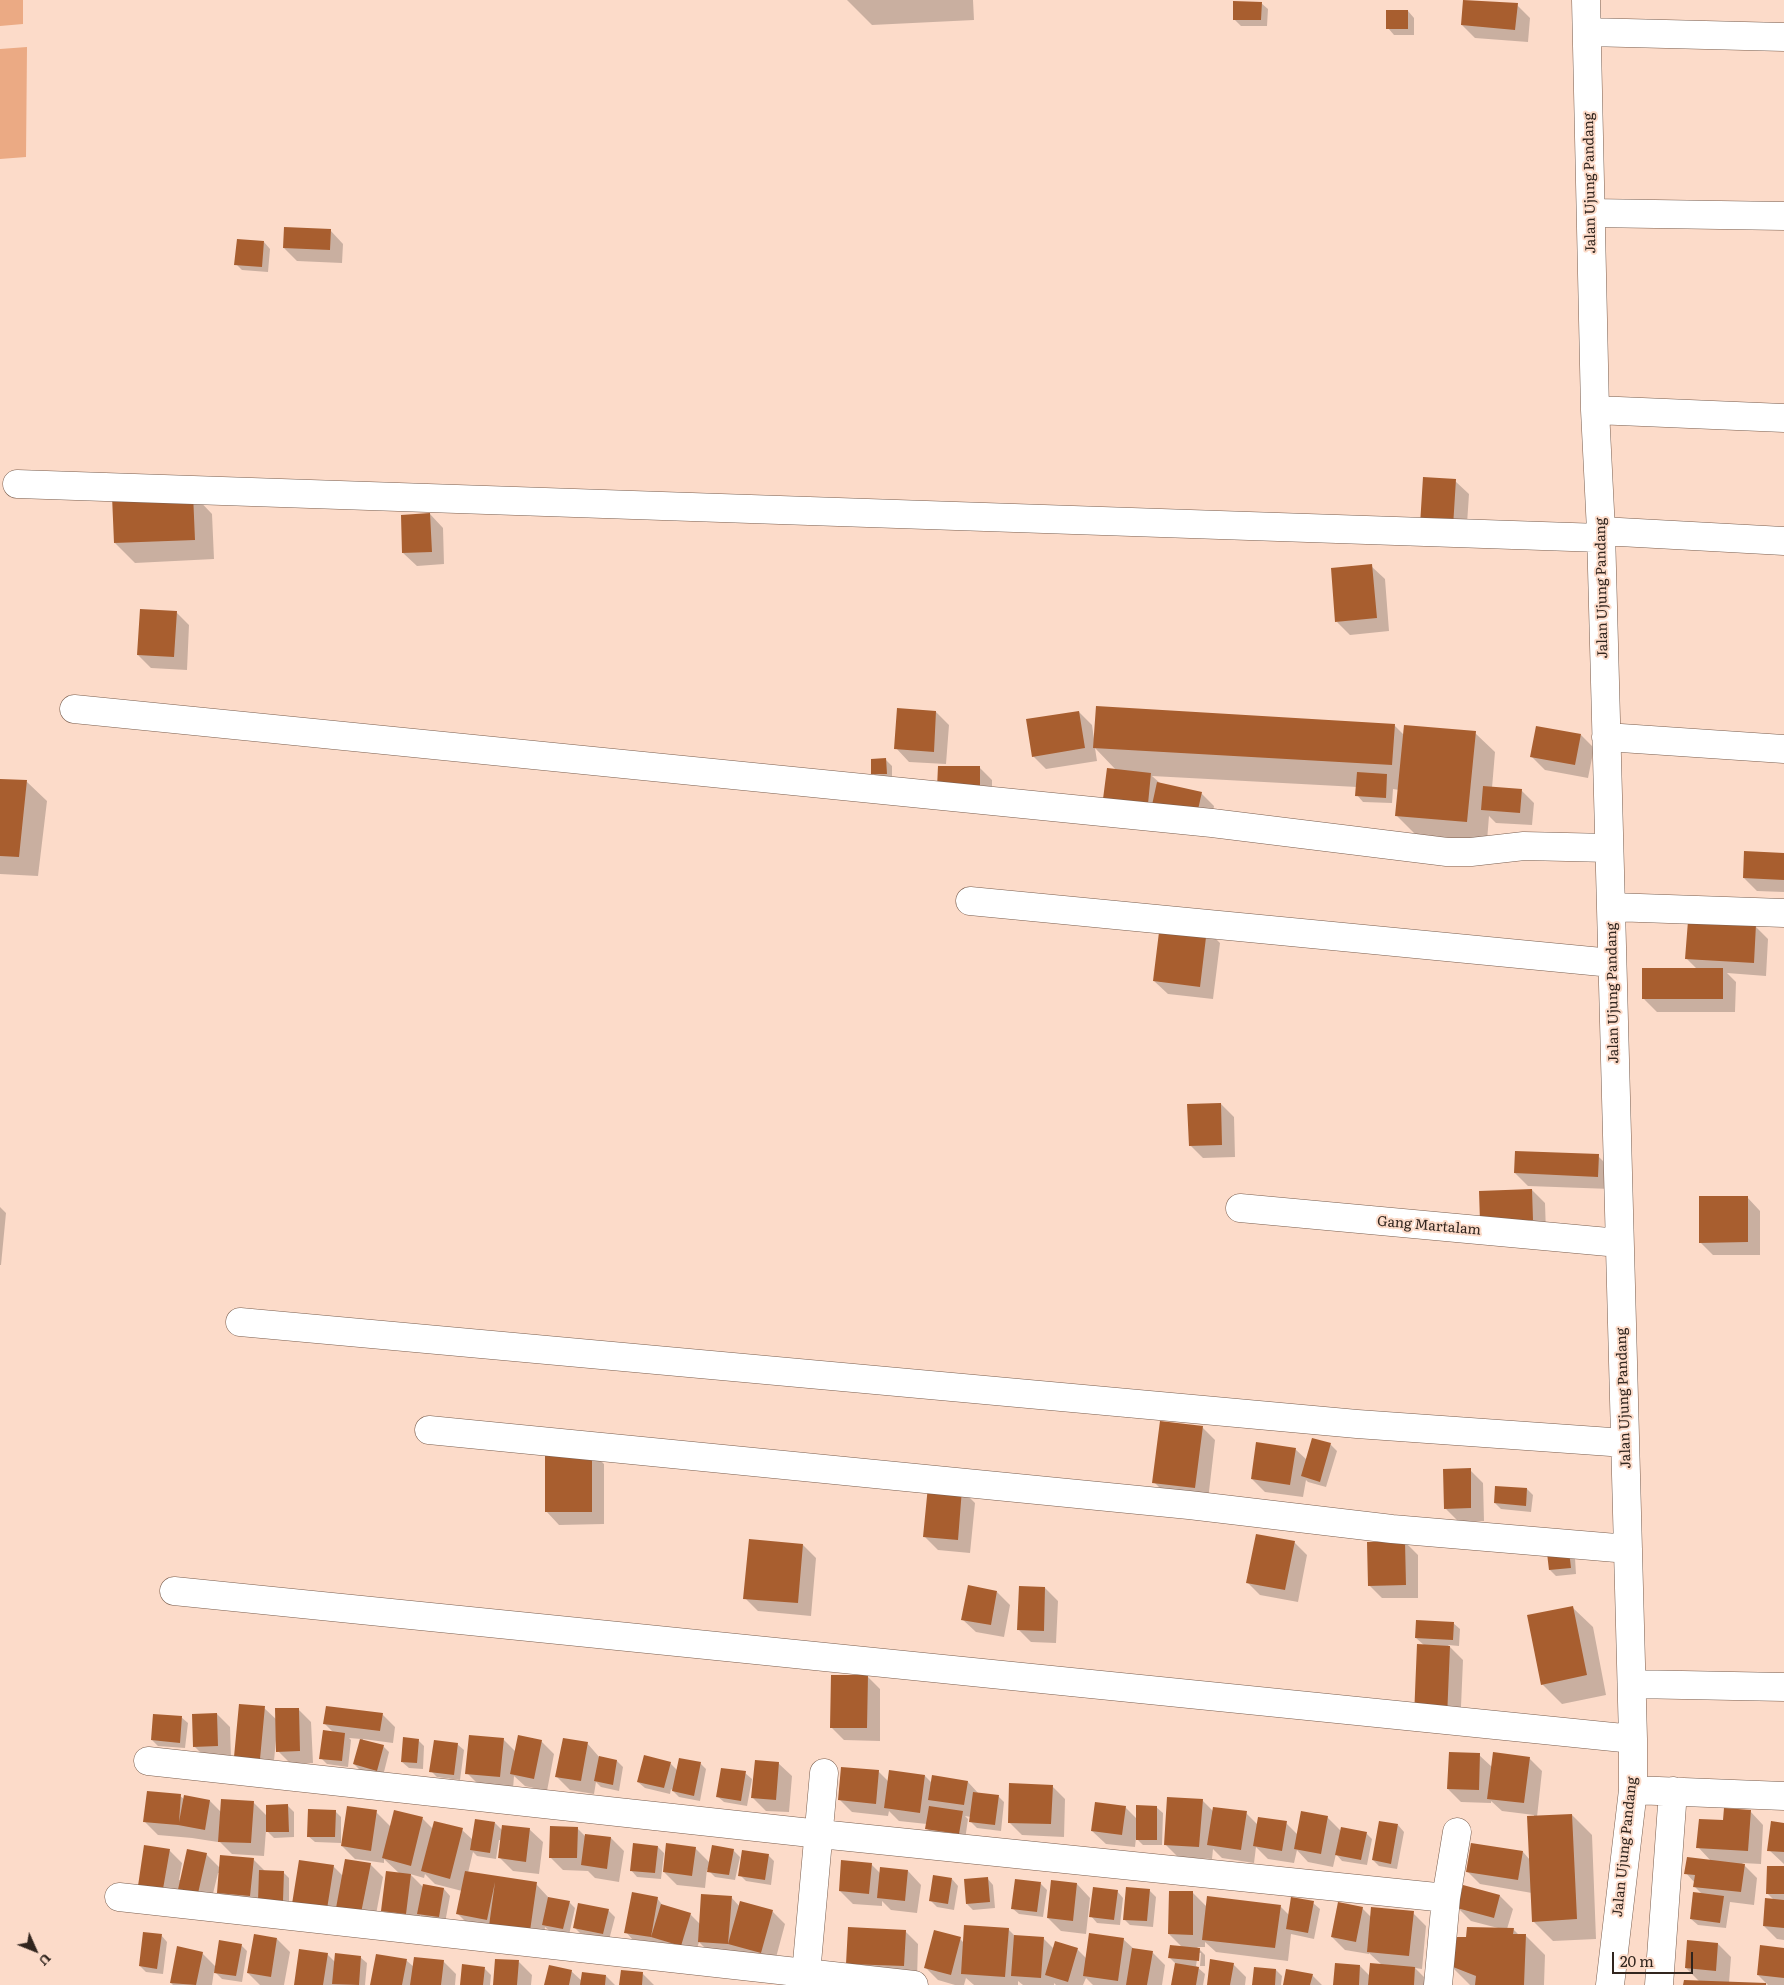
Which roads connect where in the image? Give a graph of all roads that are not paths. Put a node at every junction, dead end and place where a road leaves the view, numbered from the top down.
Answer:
1 (1586, 0) edge
2 (1587, 32) junction
3 (1784, 37) edge
4 (1591, 213) junction
5 (1784, 216) edge
6 (1595, 410) junction
7 (1784, 418) edge
8 (17, 484) dead end
9 (1601, 534) junction
10 (1784, 541) edge
11 (74, 709) dead end
12 (1606, 737) junction
13 (1784, 748) edge
14 (1609, 848) junction
15 (970, 900) dead end
16 (1611, 907) junction
17 (1784, 913) edge
18 (1612, 963) junction
19 (1240, 1208) dead end
20 (1619, 1243) junction
21 (240, 1322) dead end
22 (429, 1430) dead end
23 (1625, 1443) junction
24 (1628, 1549) junction
25 (174, 1591) dead end
26 (1632, 1684) junction
27 (1784, 1686) edge
28 (1633, 1739) junction
29 (148, 1761) dead end
30 (824, 1773) dead end
31 (1633, 1790) junction
32 (1673, 1791) junction
33 (1784, 1796) edge
34 (1457, 1832) dead end
35 (820, 1834) junction
36 (119, 1898) dead end
37 (1446, 1898) junction
38 (805, 1980) edge
39 (914, 1985) edge
40 (1438, 1985) edge
41 (1610, 1985) edge
42 (1659, 1985) edge

1 - 2 street, Jalan Ujung Pandang
2 - 3 street
2 - 4 street, Jalan Ujung Pandang
4 - 5 street
4 - 6 street, Jalan Ujung Pandang
6 - 7 street
6 - 9 street, Jalan Ujung Pandang
8 - 9 street
9 - 10 street
9 - 12 street, Jalan Ujung Pandang
11 - 14 street
12 - 13 street
12 - 14 street, Jalan Ujung Pandang
14 - 16 street, Jalan Ujung Pandang
15 - 18 street
16 - 17 street
16 - 18 street, Jalan Ujung Pandang
18 - 20 street, Jalan Ujung Pandang
19 - 20 street, Gang Martalam
20 - 23 street, Jalan Ujung Pandang
21 - 23 street
22 - 24 street
23 - 24 street, Jalan Ujung Pandang
24 - 26 street, Jalan Ujung Pandang
25 - 28 street
26 - 27 street
26 - 28 street, Jalan Ujung Pandang
28 - 31 street, Jalan Ujung Pandang
29 - 35 street
30 - 35 street
31 - 32 street
31 - 41 street, Jalan Ujung Pandang
32 - 33 street
32 - 42 street
34 - 37 street
35 - 37 street
35 - 38 street
36 - 38 street
37 - 40 street
38 - 39 street

